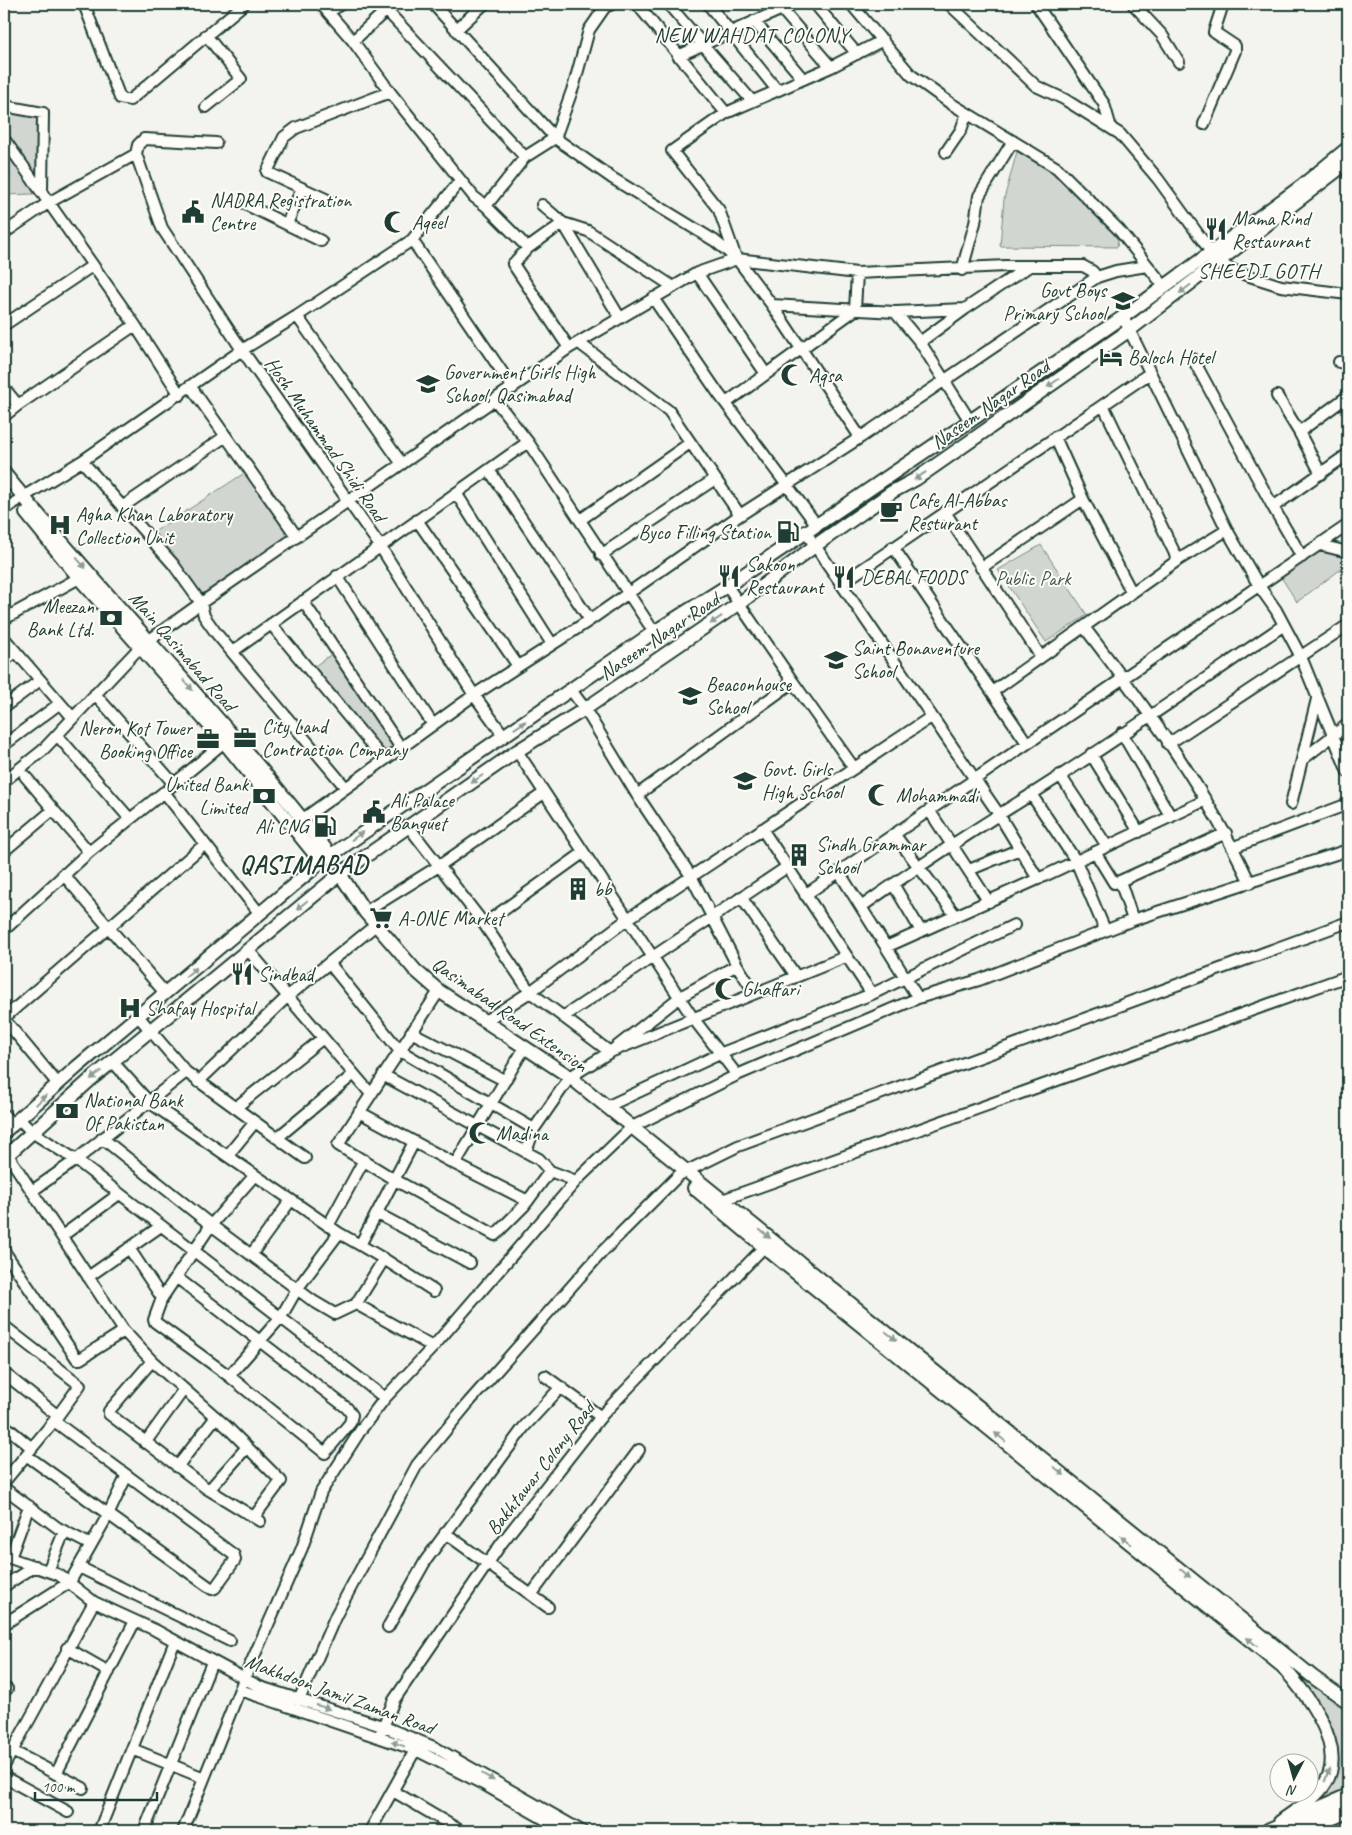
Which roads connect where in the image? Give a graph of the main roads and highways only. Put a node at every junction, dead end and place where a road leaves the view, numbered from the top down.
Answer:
1 (1348, 148) edge
2 (1348, 162) edge
3 (4, 473) edge
4 (4, 486) edge
5 (20, 499) junction
6 (145, 643) junction
7 (504, 736) junction
8 (228, 739) junction
9 (517, 751) junction
10 (326, 859) junction
11 (340, 874) junction
12 (220, 947) junction
13 (233, 964) junction
14 (12, 1126) edge
15 (5, 1154) edge
16 (684, 1173) junction
17 (1348, 1702) edge
18 (1348, 1797) edge
19 (1348, 1810) edge
20 (1268, 1831) edge
21 (1300, 1831) edge

7 -> 1 main road, Naseem Nagar Road
2 -> 9 main road, Naseem Nagar Road
3 - 5 main road, Main Qasimabad Road
4 - 5 main road, Main Qasimabad Road
5 -> 6 main road, Main Qasimabad Road
5 - 6 main road, Main Qasimabad Road
6 - 8 main road, Main Qasimabad Road
7 - 9 main road
10 -> 7 main road, Naseem Nagar Road
8 - 10 main road, Main Qasimabad Road
8 - 10 main road, Main Qasimabad Road
9 -> 11 main road, Naseem Nagar Road
10 - 12 main road, Naseem Nagar Road
11 -> 13 main road, Naseem Nagar Road
11 - 16 main road, Qasimabad Road Extension
12 - 13 main road
14 -> 12 main road, Naseem Nagar Road
13 -> 15 main road, Naseem Nagar Road
16 -> 17 main road
20 -> 16 main road
18 - 20 highway
19 - 21 highway

